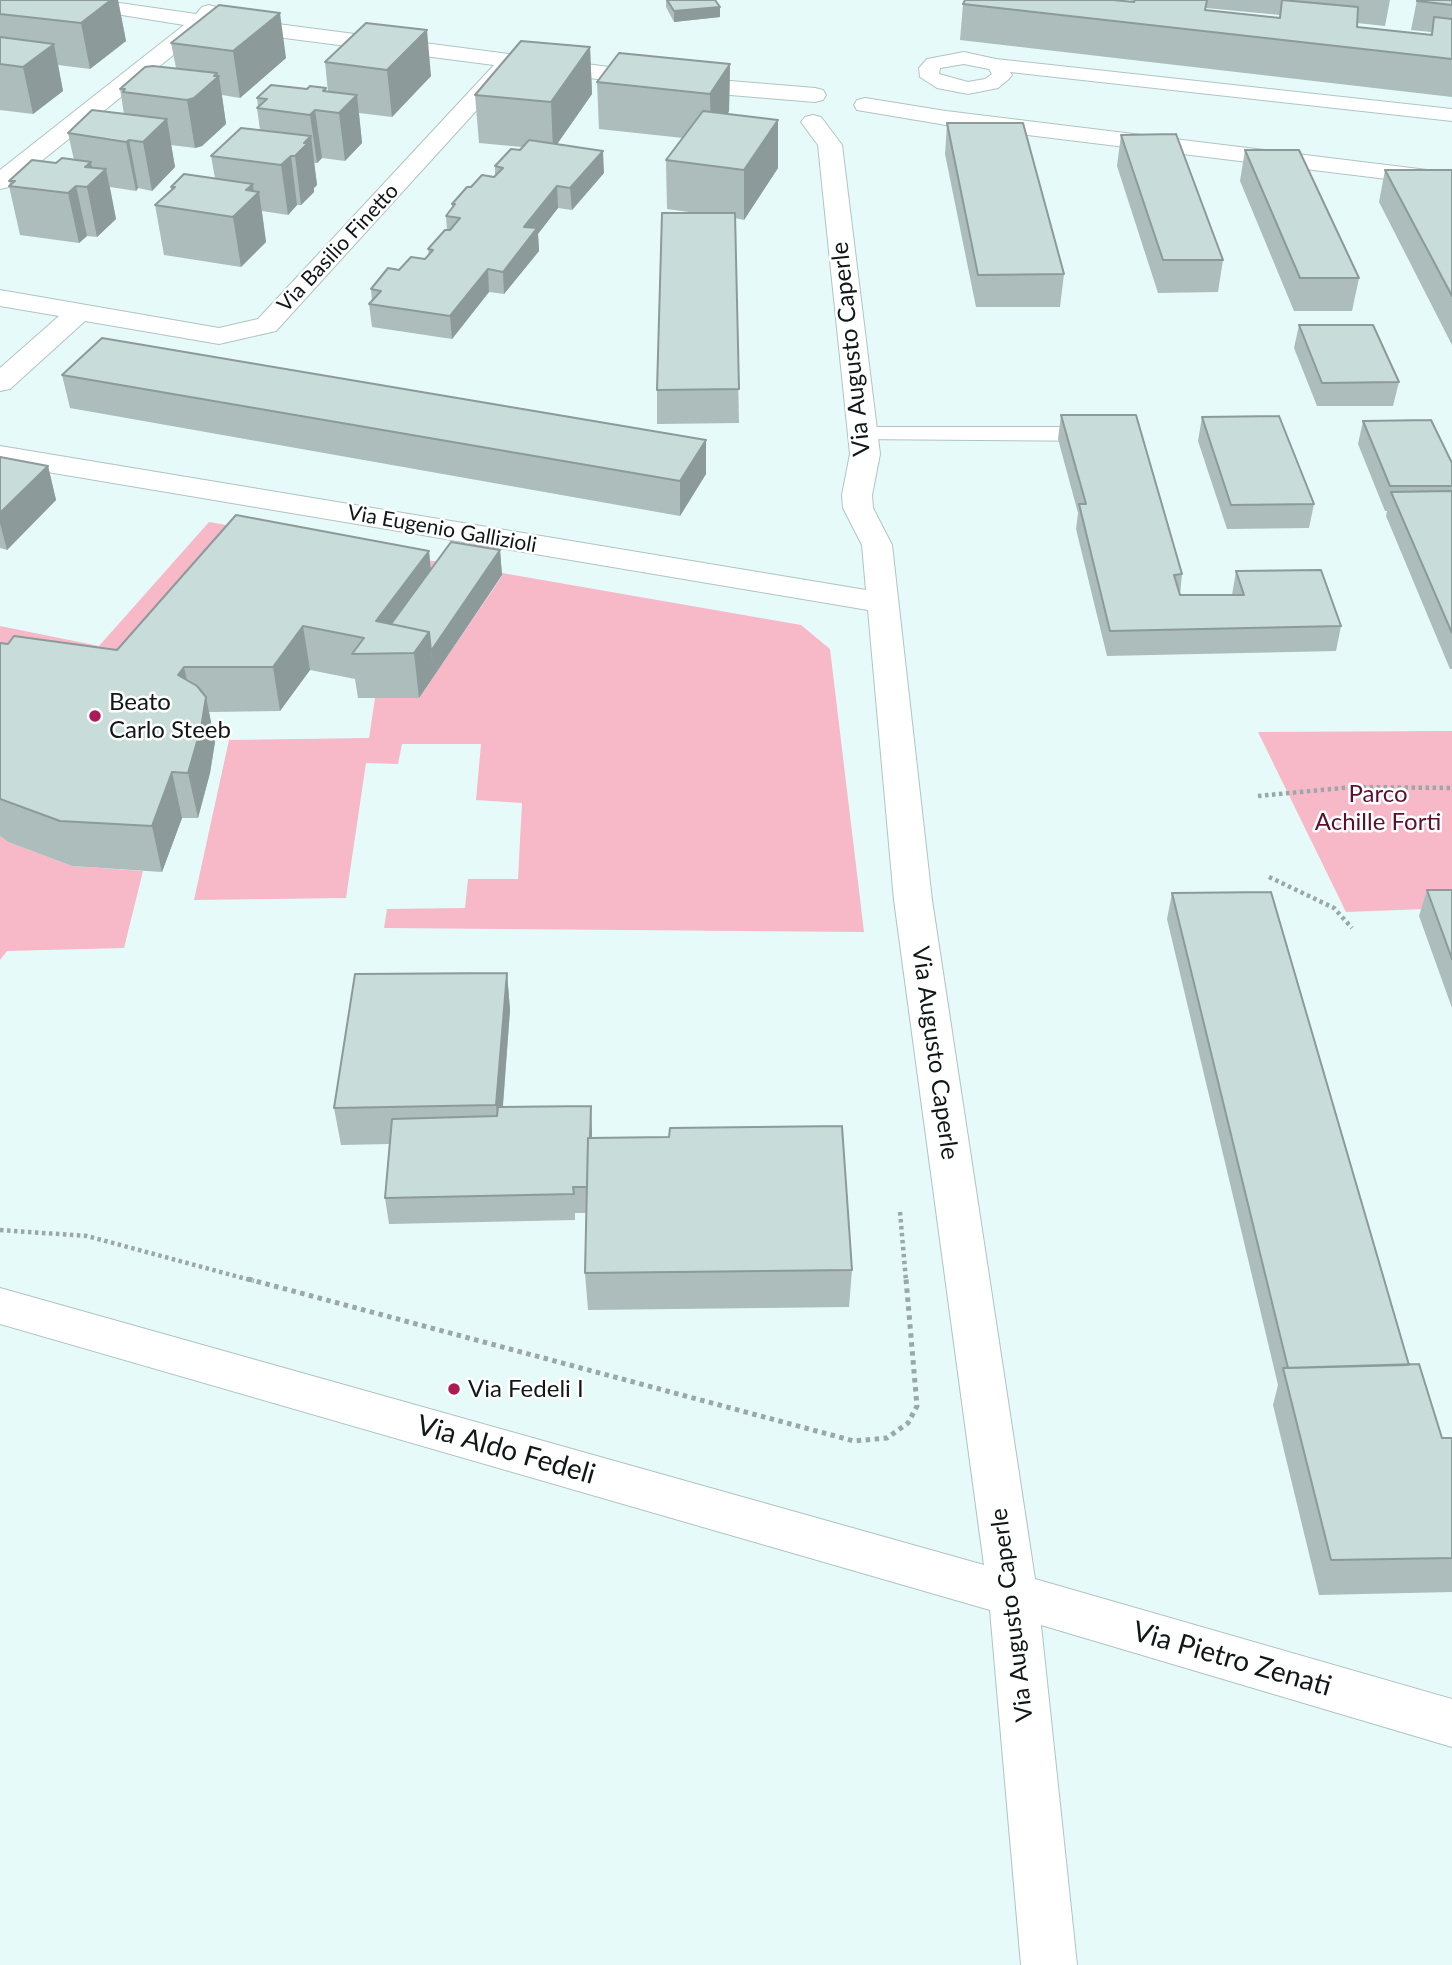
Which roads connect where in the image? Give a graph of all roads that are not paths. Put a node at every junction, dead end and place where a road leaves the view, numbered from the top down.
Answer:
1 (66, 0) edge
2 (140, 0) edge
3 (220, 0) edge
4 (41, 5) edge
5 (119, 10) junction
6 (202, 21) junction
7 (510, 61) junction
8 (996, 65) dead end
9 (694, 85) junction
10 (815, 95) junction
11 (851, 108) junction
12 (1452, 116) edge
13 (806, 119) junction
14 (830, 145) junction
15 (1452, 180) edge
16 (0, 182) edge
17 (0, 298) edge
18 (79, 312) junction
19 (0, 383) edge
20 (862, 434) junction
21 (1119, 434) edge
22 (0, 454) edge
23 (884, 603) junction
24 (0, 1306) edge
25 (1013, 1595) junction
26 (1452, 1723) edge
27 (1049, 1965) edge

1 - 5 street
2 - 5 street
3 - 6 street
4 - 5 street
5 - 6 street
6 - 7 street
6 - 16 street
7 - 9 street
7 - 18 street, Via Basilio Finetto
8 - 12 lane
9 - 10 street
9 - 13 street
10 - 11 street
10 - 13 street
11 - 13 street
11 - 14 street
11 - 15 street
13 - 14 street
14 - 20 street, Via Augusto Caperle
17 - 18 street, Via Basilio Finetto
18 - 19 street
20 - 21 lane
20 - 23 street, Via Augusto Caperle
22 - 23 street, Via Eugenio Gallizioli
23 - 25 street, Via Augusto Caperle
24 - 25 street, Via Aldo Fedeli
25 - 26 street, Via Pietro Zenati
25 - 27 street, Via Augusto Caperle

